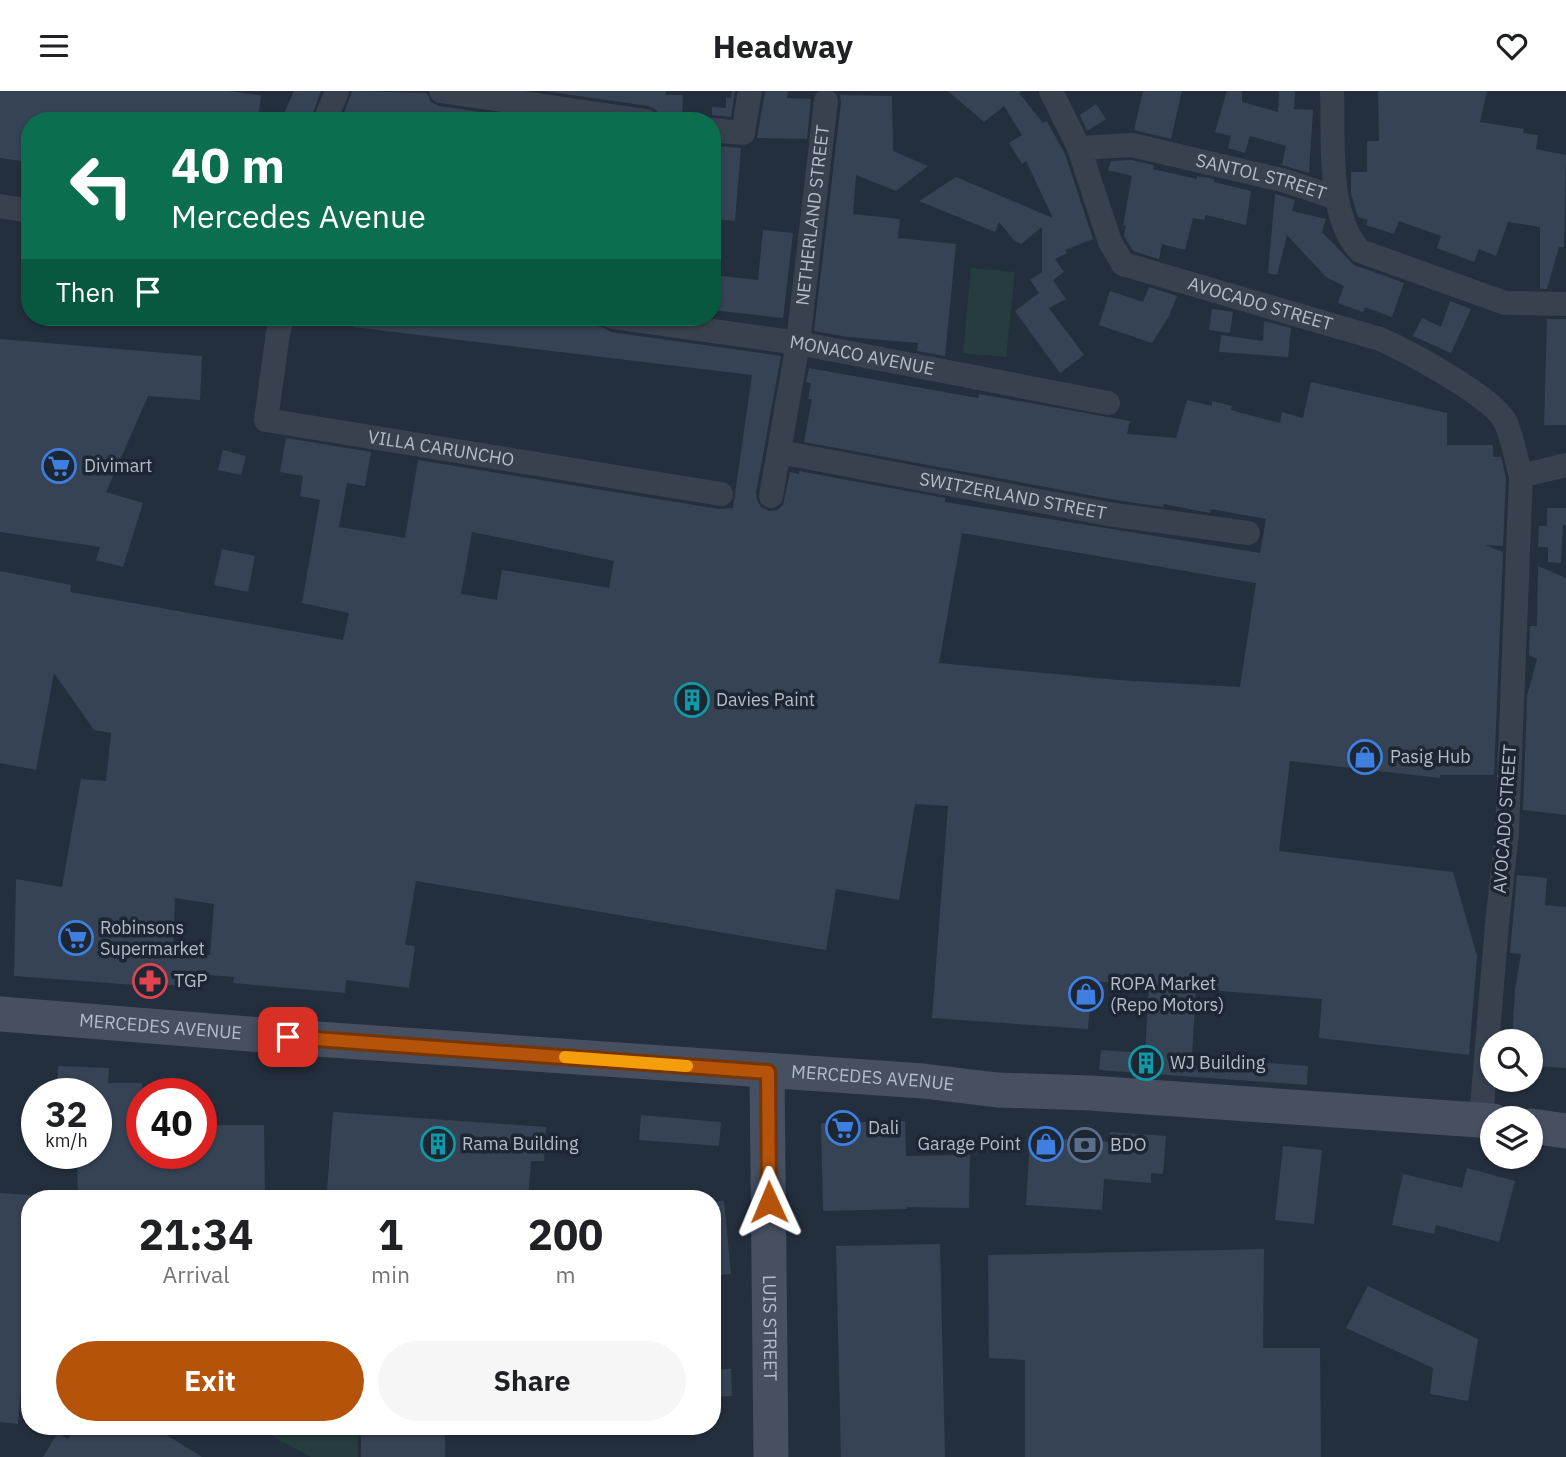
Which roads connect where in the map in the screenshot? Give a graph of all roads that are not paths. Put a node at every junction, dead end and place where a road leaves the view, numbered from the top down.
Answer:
1 (337, 91) edge
2 (440, 91) edge
3 (750, 91) edge
4 (1051, 91) edge
5 (1332, 91) edge
6 (826, 101) dead end
7 (329, 112) edge
8 (584, 112) edge
9 (721, 131) edge
10 (1079, 148) junction
11 (1336, 198) junction
12 (0, 206) edge
13 (21, 210) edge
14 (1566, 304) edge
15 (280, 326) edge
16 (677, 326) edge
17 (798, 343) junction
18 (1108, 403) dead end
19 (779, 452) junction
20 (1566, 465) edge
21 (1521, 476) junction
22 (721, 493) dead end
23 (771, 496) dead end
24 (1248, 533) dead end
25 (0, 1014) edge
26 (768, 1072) junction
27 (1488, 1106) edge
28 (1480, 1120) edge
29 (1543, 1128) edge
30 (1566, 1131) edge
31 (771, 1457) edge

1 - 7 street
2 - 8 street
3 - 9 street
4 - 10 street, AVOCADO STREET
5 - 11 street
6 - 17 street, NETHERLAND STREET
10 - 11 street, SANTOL STREET
10 - 21 street, AVOCADO STREET
11 - 14 street, SANTOL STREET
12 - 13 street
15 - 22 street, VILLA CARUNCHO
16 - 17 street, MONACO AVENUE
17 - 18 street, MONACO AVENUE
17 - 19 street, NETHERLAND STREET
19 - 23 street, NETHERLAND STREET
19 - 24 street, SWITZERLAND STREET
20 - 21 street
21 - 27 street, AVOCADO STREET
25 - 26 main road, MERCEDES AVENUE
26 - 28 main road, MERCEDES AVENUE
26 - 31 main road, LUIS STREET
29 - 30 main road

